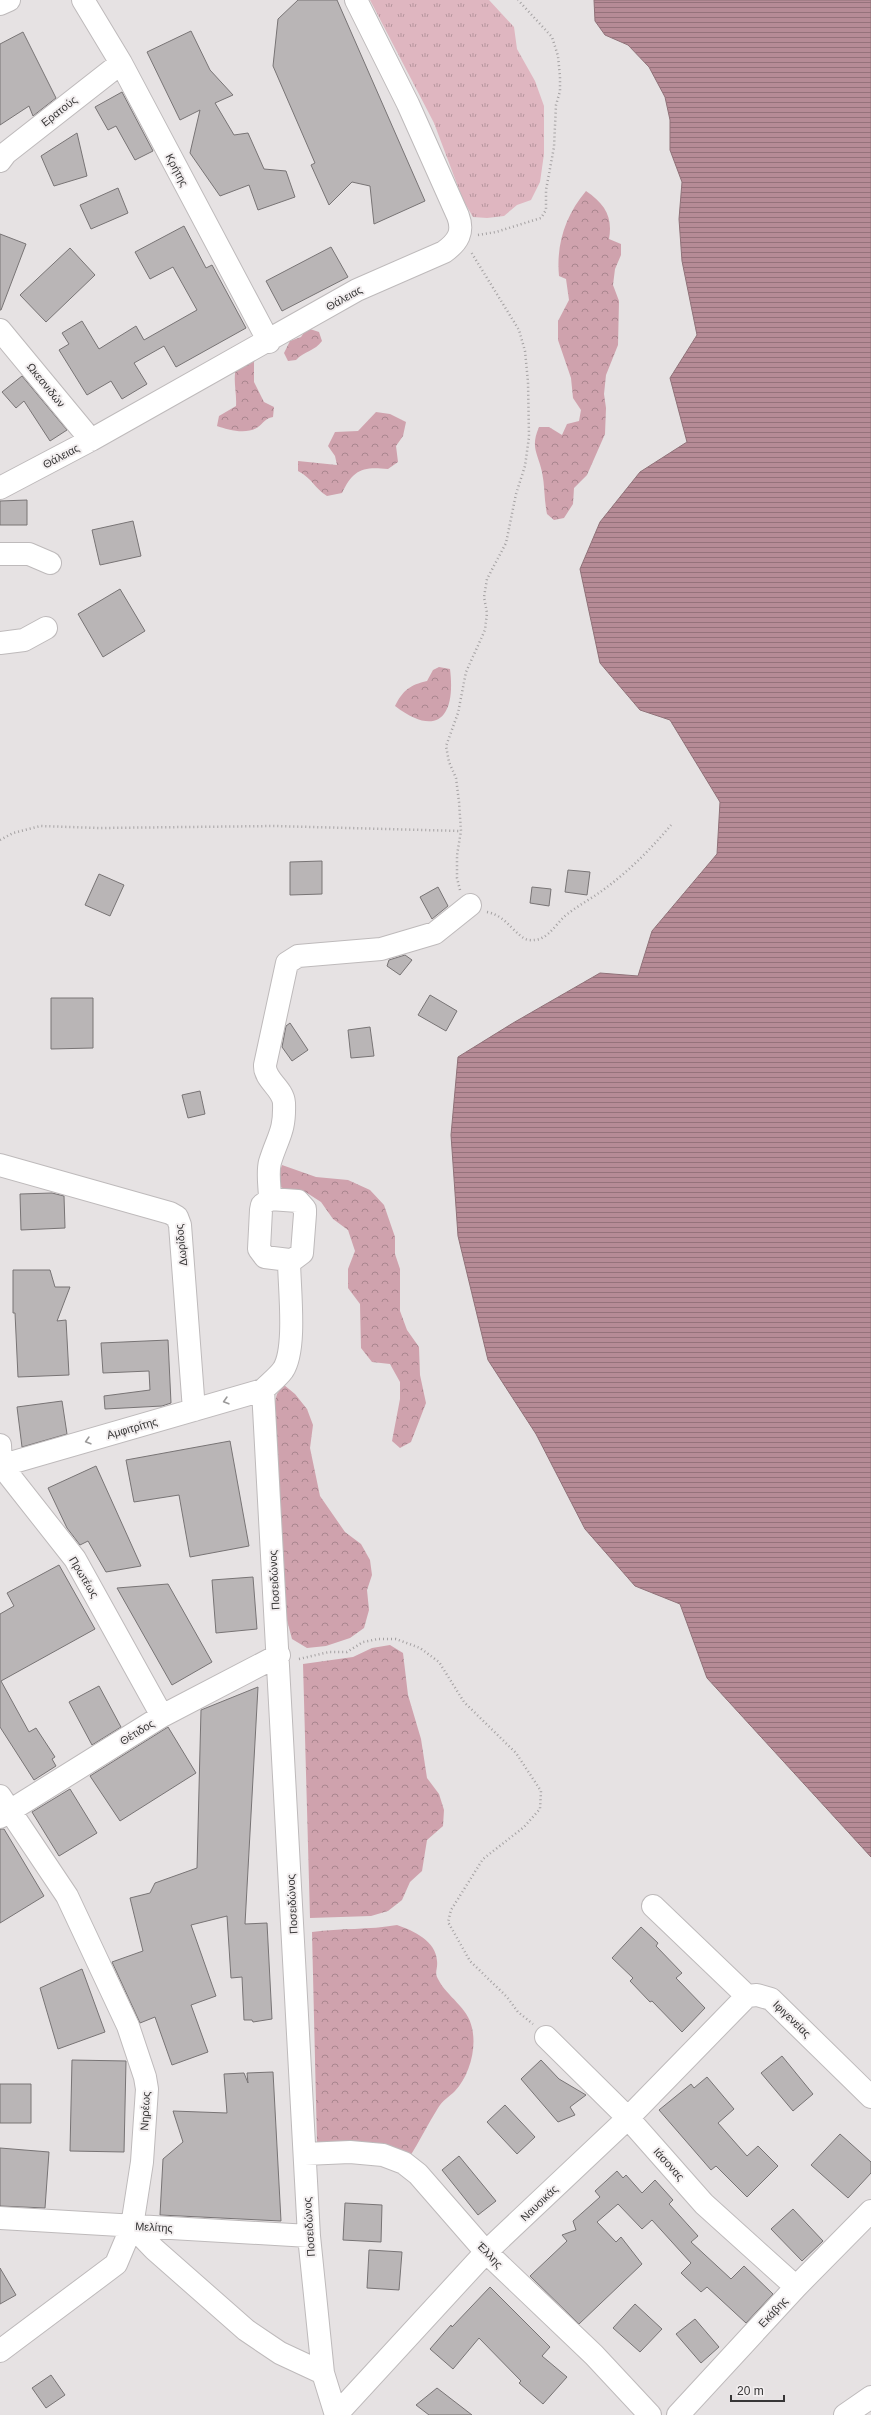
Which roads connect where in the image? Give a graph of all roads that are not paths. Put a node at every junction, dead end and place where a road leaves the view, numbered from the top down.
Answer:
1 (9, 0) edge
2 (84, 0) edge
3 (356, 0) edge
4 (0, 4) edge
5 (121, 63) junction
6 (0, 161) edge
7 (0, 330) edge
8 (269, 342) junction
9 (91, 440) junction
10 (0, 488) edge
11 (0, 554) edge
12 (50, 563) dead end
13 (46, 628) dead end
14 (0, 644) edge
15 (470, 905) road end
16 (0, 1165) edge
17 (270, 1199) junction
18 (288, 1260) junction
19 (263, 1390) junction
20 (194, 1410) junction
21 (0, 1459) edge
22 (278, 1655) junction
23 (162, 1716) junction
24 (3, 1808) edge
25 (653, 1906) dead end
26 (747, 1996) junction
27 (546, 2037) road end
28 (871, 2097) edge
29 (628, 2118) junction
30 (305, 2154) junction
31 (871, 2211) edge
32 (0, 2218) edge
33 (132, 2226) junction
34 (309, 2236) junction
35 (486, 2252) junction
36 (796, 2287) junction
37 (0, 2351) edge
38 (323, 2373) junction
39 (871, 2397) edge
40 (336, 2415) edge
41 (650, 2415) edge
42 (678, 2415) edge
43 (845, 2415) edge

1 - 4 street
2 - 5 street, Κρήτης
3 - 8 street, Θάλειας
5 - 6 street, Ερατούς
5 - 8 street, Κρήτης
7 - 9 street, Ωκεανιδών
8 - 9 street, Θάλειας
9 - 10 street, Θάλειας
11 - 12 street
13 - 14 street
15 - 17 street
16 - 20 street, Δωρίδος
17 - 18 street
17 - 18 street
18 - 19 street
19 -> 20 street, Αμφιτρίτης
19 - 22 street, Ποσειδώνος
20 -> 21 street, Αμφιτρίτης
21 - 23 street, Πρωτέως
22 - 23 street, Θέτιδος
22 - 30 street, Ποσειδώνος
23 - 24 street, Θέτιδος
24 - 33 street, Νηρέως
25 - 26 street
26 - 28 street, Ιφιγενείας
26 - 29 street, Ναυσικάς
27 - 29 street, Ιάσονας
29 - 35 street, Ναυσικάς
29 - 36 street, Ιάσονας
30 - 34 street, Ποσειδώνος
30 - 35 street, Έλλης
31 - 36 street, Εκάβης
32 - 33 street, Μελίτης
33 - 34 street, Μελίτης
33 - 37 street, Νηρέως
33 - 38 street
34 - 38 street, Ποσειδώνος
35 - 40 street, Ναυσικάς
35 - 41 street, Έλλης
36 - 42 street, Εκάβης
38 - 40 street, Ποσειδώνος
39 - 43 street

